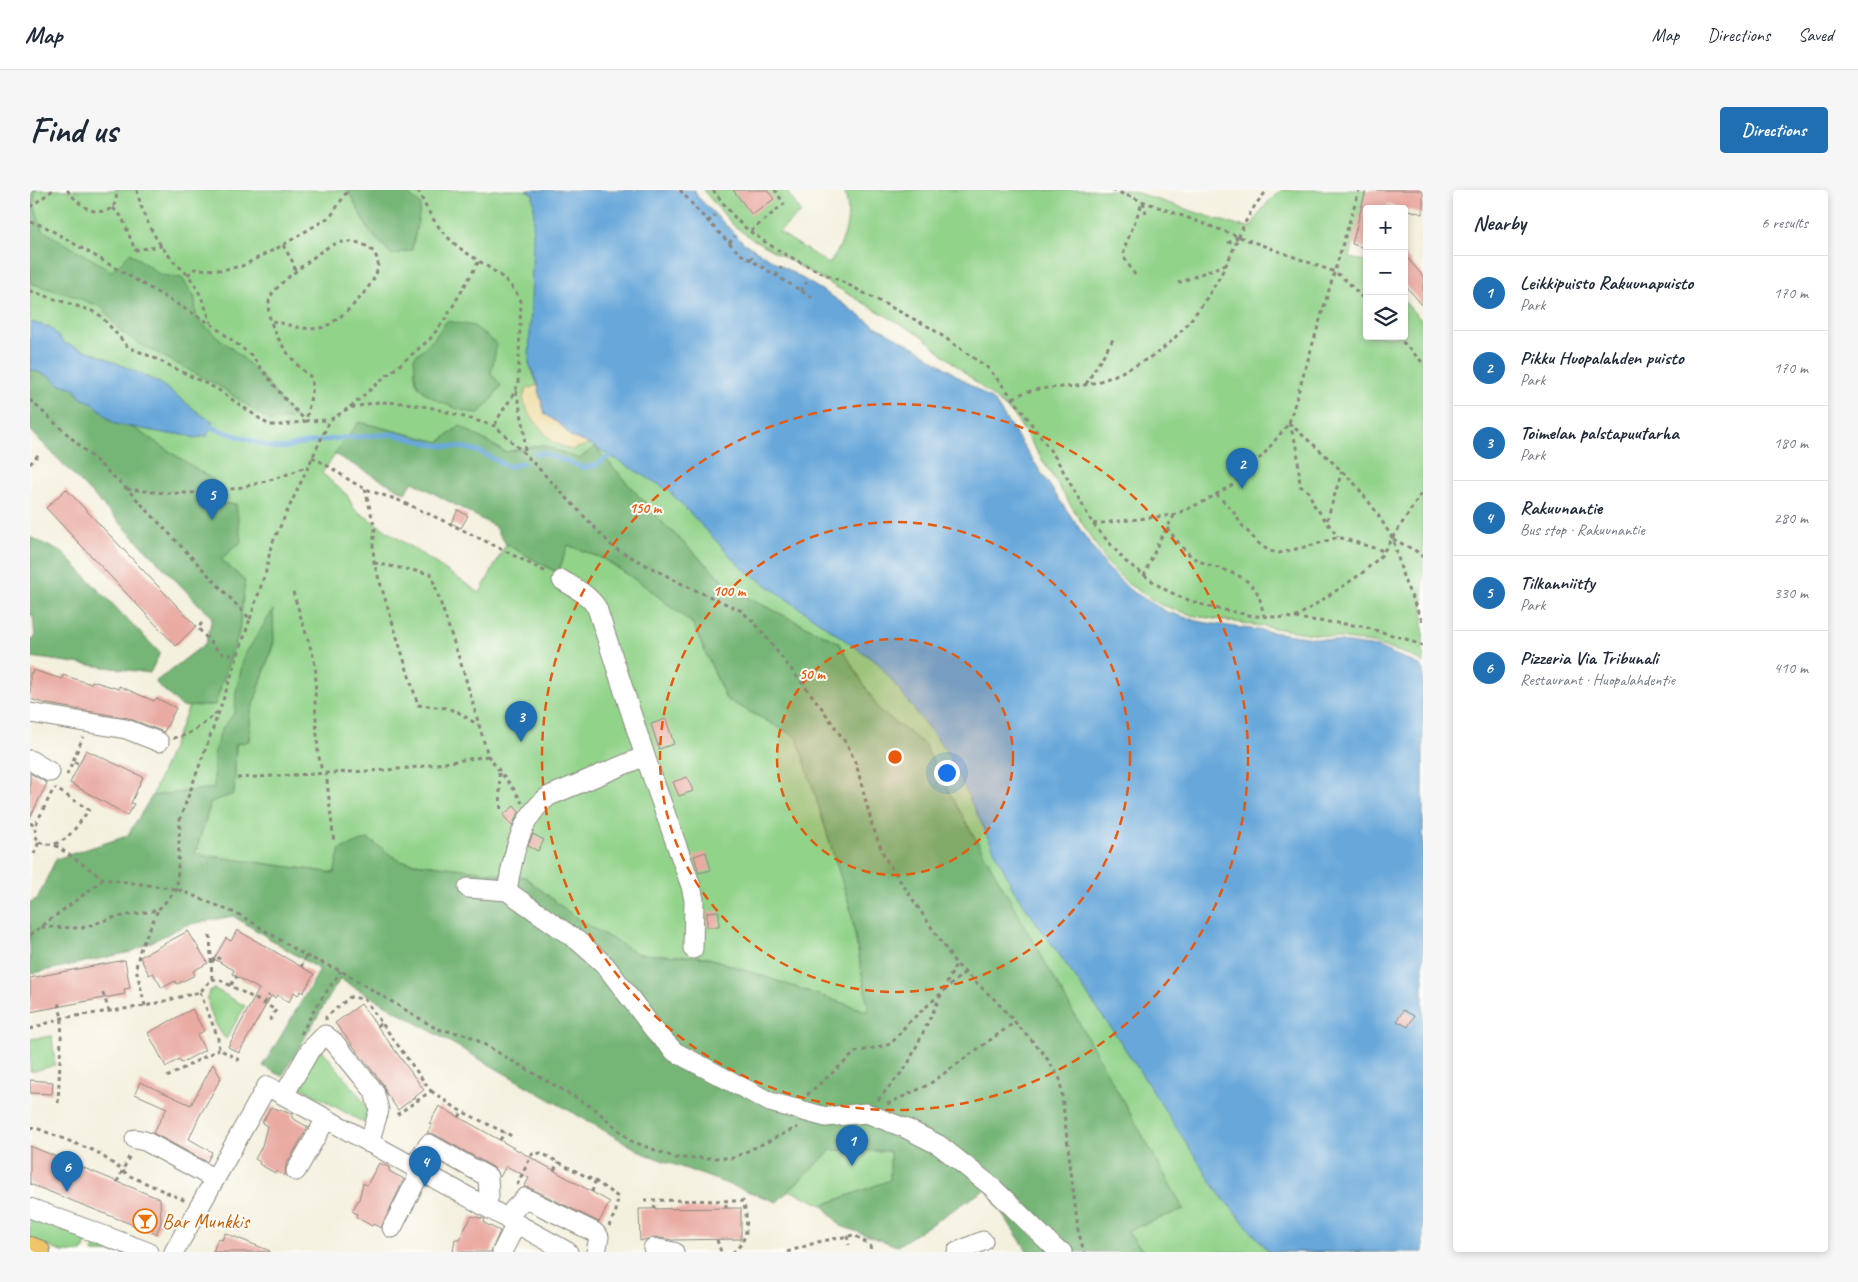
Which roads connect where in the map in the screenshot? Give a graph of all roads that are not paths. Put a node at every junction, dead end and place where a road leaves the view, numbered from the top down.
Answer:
1 (562, 580) road end
2 (30, 713) edge
3 (159, 742) road end
4 (646, 756) junction
5 (30, 760) edge
6 (56, 780) road end
7 (468, 888) dead end
8 (507, 891) junction
9 (693, 949) dead end
10 (284, 1095) junction
11 (326, 1119) junction
12 (135, 1139) dead end
13 (369, 1143) junction
14 (417, 1169) junction
15 (296, 1171) dead end
16 (215, 1179) junction
17 (484, 1206) junction
18 (30, 1208) edge
19 (512, 1222) junction
20 (392, 1228) dead end
21 (982, 1241) dead end
22 (653, 1248) dead end
23 (30, 1249) edge
24 (596, 1251) edge
25 (38, 1252) edge
26 (148, 1252) edge
27 (174, 1252) edge
28 (502, 1252) edge
29 (566, 1252) edge
30 (674, 1252) edge
31 (956, 1252) edge
32 (1062, 1252) edge

1 - 4 street
2 - 3 street
4 - 8 street
4 - 9 street
5 - 6 street
7 - 8 street
8 - 32 street
10 - 11 street
10 - 13 street
10 - 16 street
11 - 13 street
11 - 15 street
12 - 16 street
13 - 14 street
14 - 17 street
14 - 17 street
14 - 20 street
16 - 27 street
17 - 19 street
18 - 26 street
19 - 24 street
19 - 28 street
19 - 29 street
21 - 31 street
22 - 30 street
23 - 25 main road

